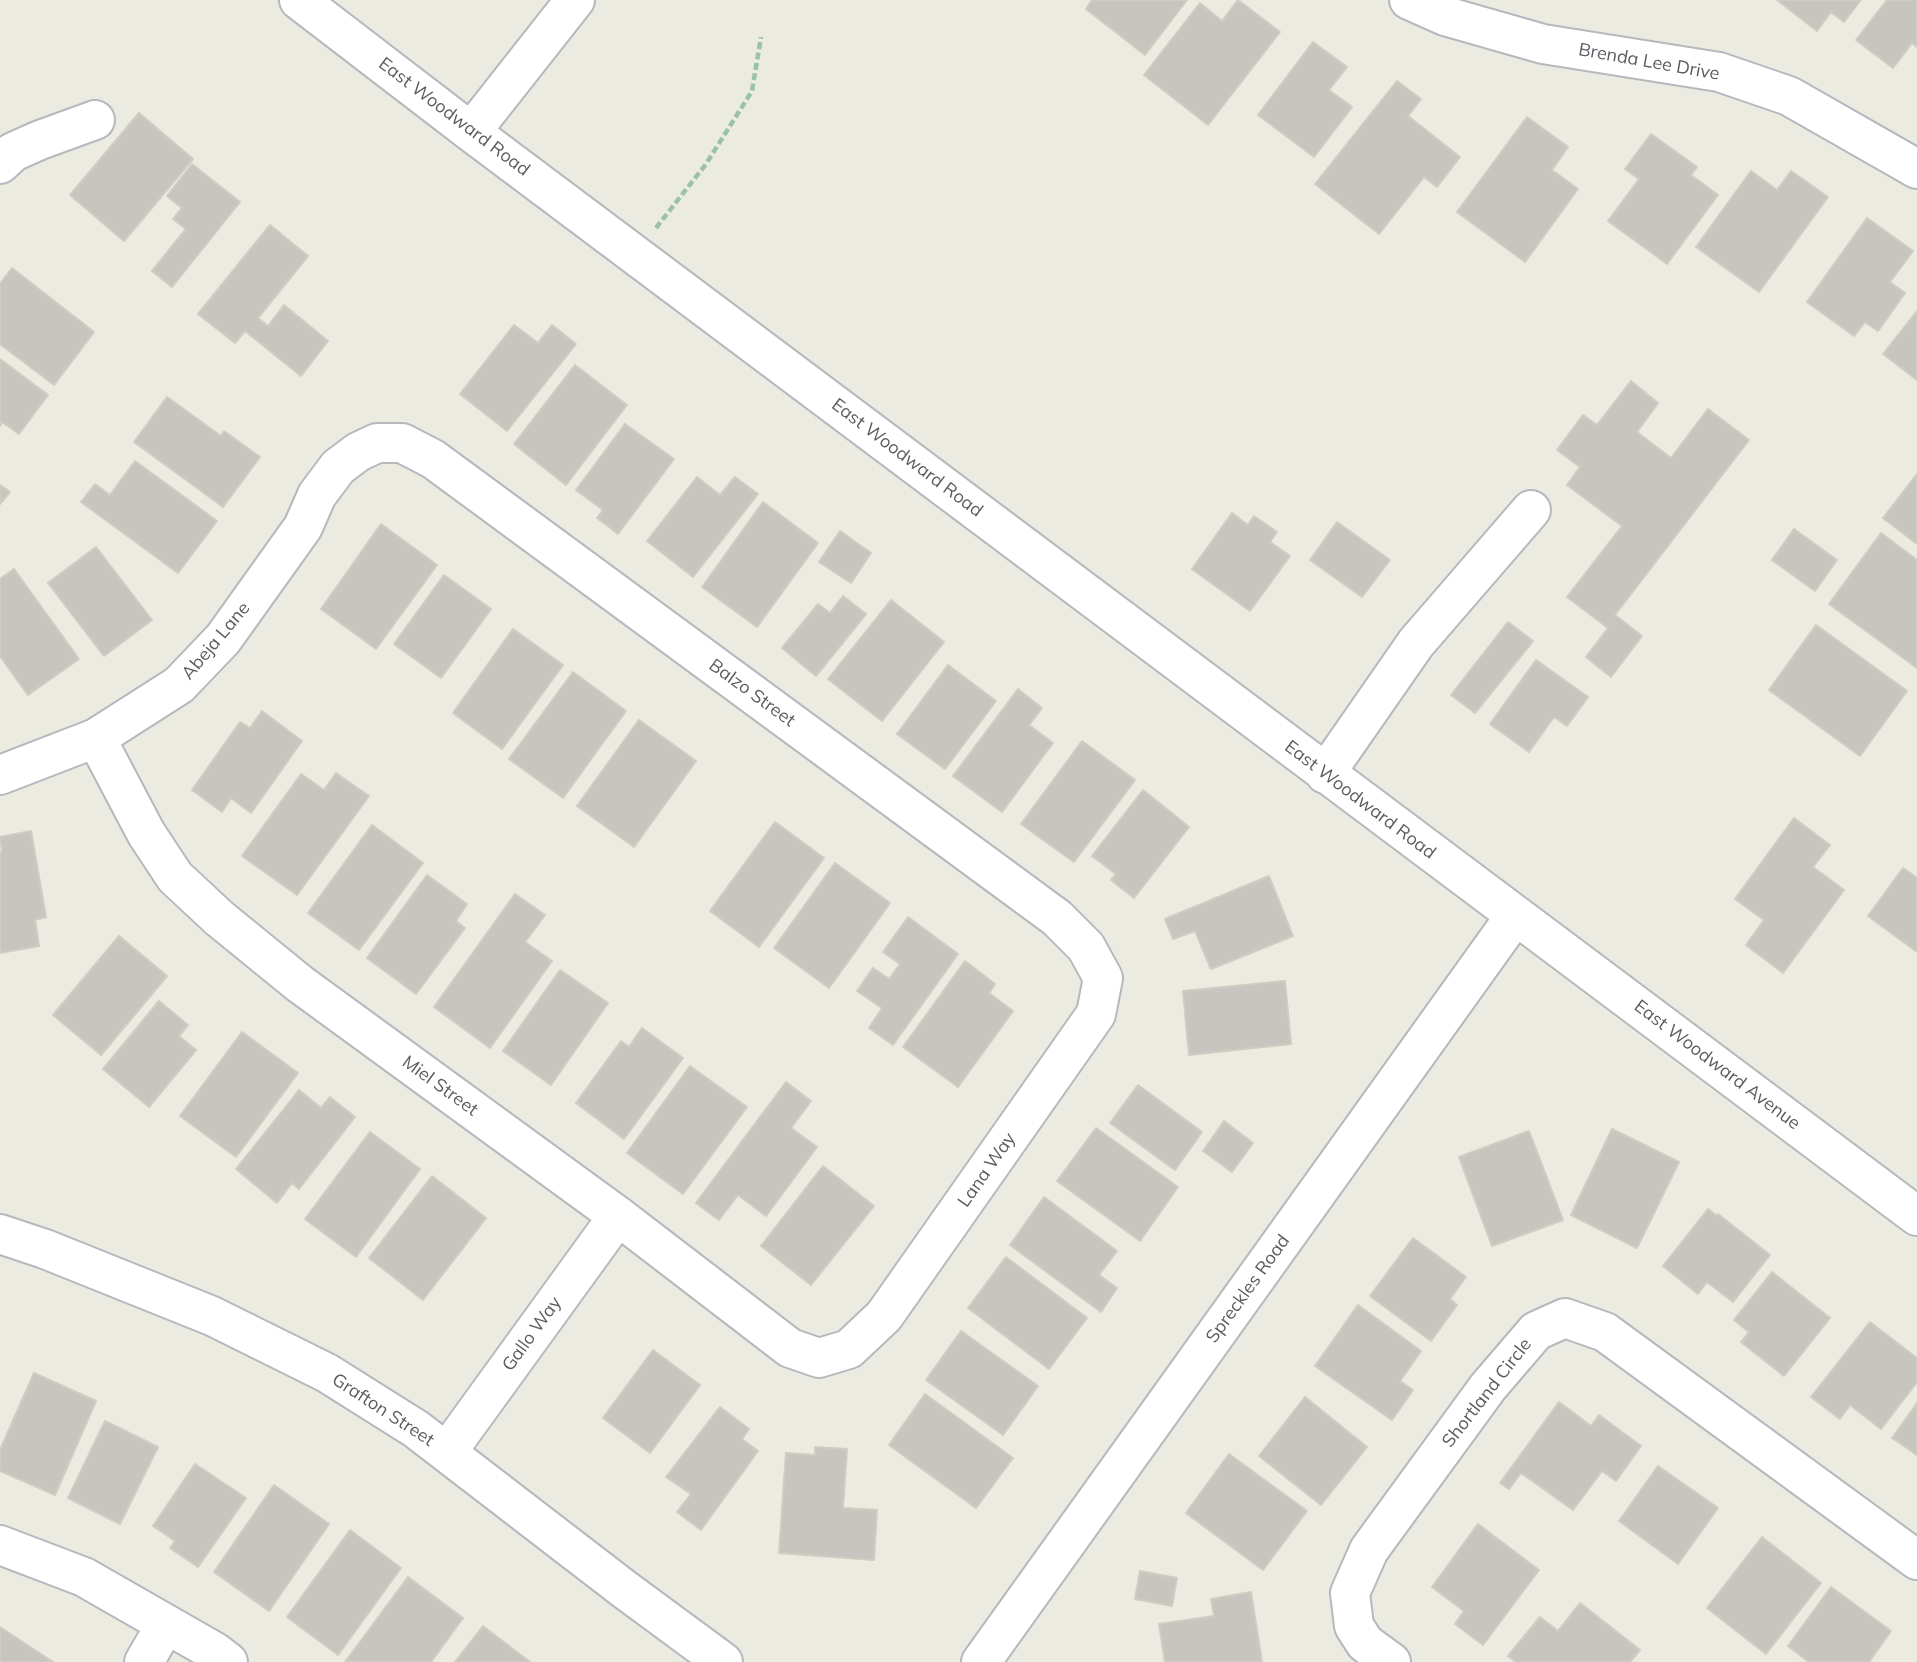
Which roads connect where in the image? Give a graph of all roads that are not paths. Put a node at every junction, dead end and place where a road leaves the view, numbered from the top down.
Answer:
1 (299, 0) edge
2 (575, 0) edge
3 (1409, 0) edge
4 (95, 120) dead end
5 (471, 132) junction
6 (0, 163) edge
7 (1917, 169) edge
8 (377, 443) joint
9 (1531, 510) dead end
10 (96, 738) junction
11 (1325, 774) junction
12 (0, 775) edge
13 (1515, 916) junction
14 (1102, 978) joint
15 (618, 1216) junction
16 (1917, 1216) edge
17 (0, 1234) edge
18 (849, 1349) joint
19 (447, 1452) junction
20 (0, 1545) edge
21 (1917, 1560) edge
22 (166, 1624) junction
23 (144, 1662) edge
24 (228, 1662) edge
25 (723, 1662) edge
26 (981, 1662) edge
27 (1391, 1662) edge

1 - 5 street, East Woodward Road
2 - 5 street
3 - 7 street, Brenda Lee Drive
4 - 6 street
5 - 11 street, East Woodward Road
8 - 10 street, Abeja Lane
8 - 14 street, Balzo Street
9 - 11 street
10 - 12 street, Abeja Lane
10 - 15 street, Miel Street
11 - 13 street, East Woodward Road
13 - 16 street, East Woodward Avenue
13 - 26 street, Spreckles Road
14 - 18 street, Lana Way
15 - 18 street, Miel Street
15 - 19 street, Gallo Way
17 - 19 street, Grafton Street
19 - 25 street, Grafton Street
20 - 22 street
21 - 27 street, Shortland Circle
22 - 23 street
22 - 24 street

